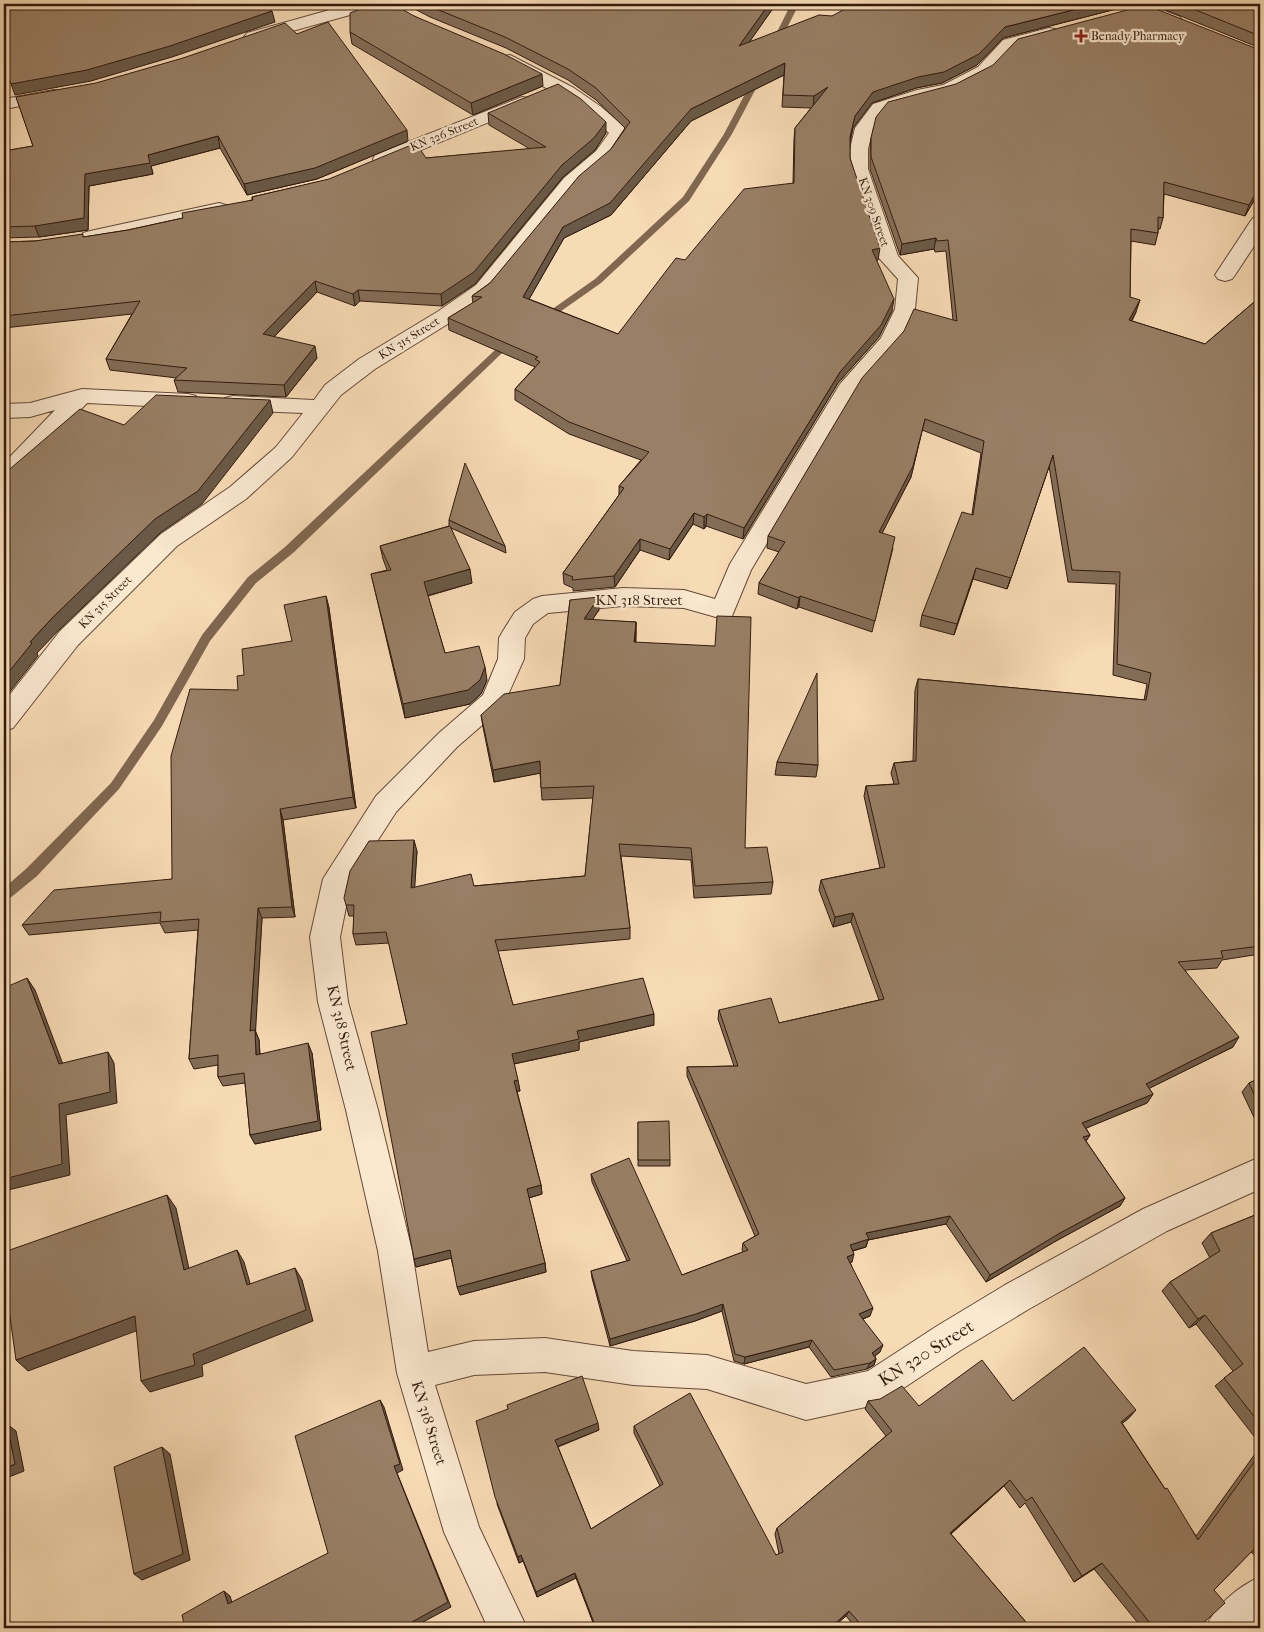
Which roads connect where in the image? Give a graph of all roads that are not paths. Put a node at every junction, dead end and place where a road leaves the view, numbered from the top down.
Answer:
1 (369, 4) edge
2 (1135, 8) edge
3 (1069, 27) edge
4 (1189, 27) edge
5 (236, 43) edge
6 (496, 53) edge
7 (561, 86) junction
8 (66, 93) edge
9 (4, 104) edge
10 (368, 165) edge
11 (235, 205) edge
12 (1260, 222) edge
13 (68, 241) edge
14 (1226, 275) dead end
15 (82, 396) junction
16 (318, 407) junction
17 (4, 411) edge
18 (4, 477) edge
19 (722, 610) joint
20 (4, 721) edge
21 (1260, 1172) edge
22 (414, 1373) junction
23 (1260, 1596) edge
24 (508, 1628) edge
25 (1225, 1628) edge

1 - 5 street
2 - 4 street
3 - 19 street, KN 309 Street
6 - 7 street, KN 315 Street
7 - 10 street, KN 326 Street
7 - 16 street, KN 315 Street
8 - 9 street
11 - 13 street
12 - 14 street
15 - 16 street
15 - 17 street
15 - 18 street
16 - 20 street, KN 315 Street
19 - 22 street, KN 318 Street
21 - 22 street, KN 320 Street
22 - 24 street, KN 318 Street
23 - 25 street

